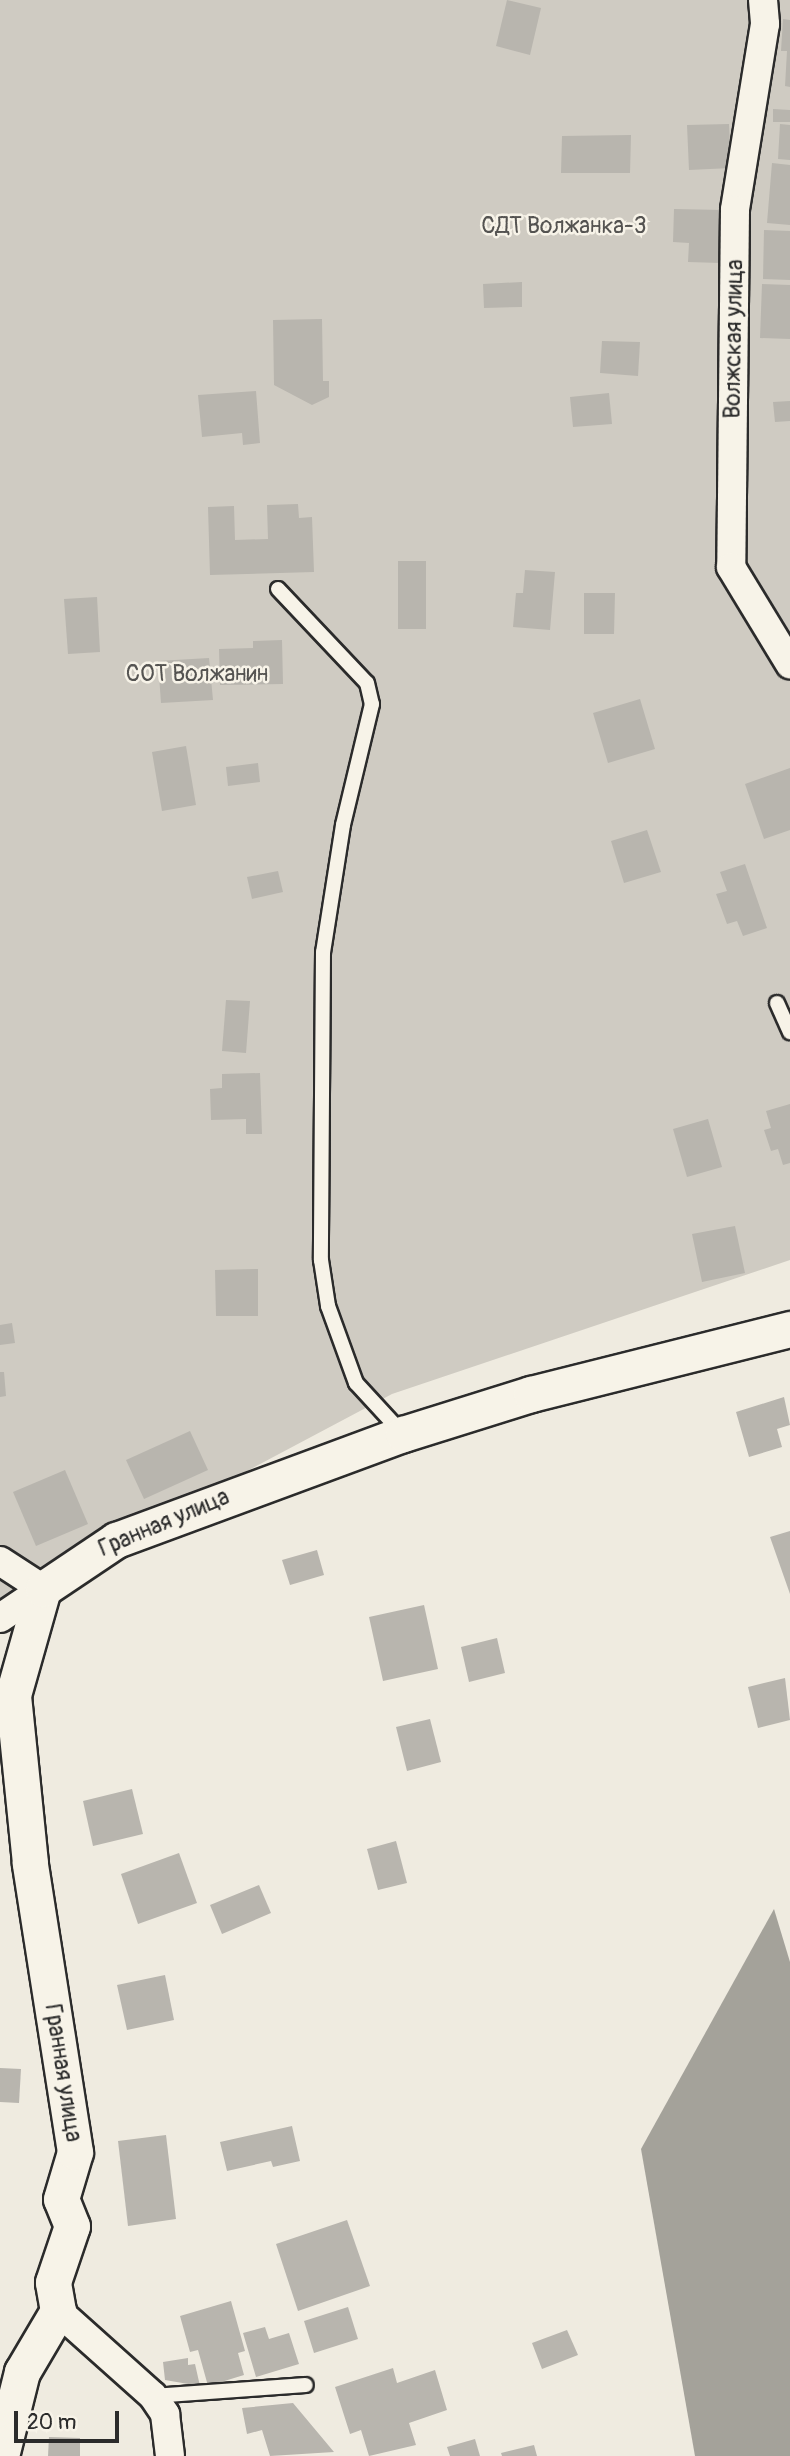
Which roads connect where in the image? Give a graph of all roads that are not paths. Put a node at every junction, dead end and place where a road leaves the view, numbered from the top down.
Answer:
1 (763, 0) edge
2 (278, 589) dead end
3 (790, 664) edge
4 (777, 1003) dead end
5 (790, 1032) edge
6 (790, 1329) edge
7 (403, 1434) junction
8 (0, 1561) edge
9 (43, 1589) junction
10 (0, 1618) edge
11 (58, 2311) junction
12 (306, 2385) dead end
13 (153, 2396) junction
14 (1, 2456) edge
15 (170, 2456) edge

1 - 3 street, Волжская улица
2 - 7 lane
4 - 5 lane
6 - 7 street, Гранная улица
7 - 9 street, Гранная улица
8 - 9 street
9 - 10 street
9 - 11 street, Гранная улица
11 - 13 street
11 - 14 street
12 - 13 lane
13 - 15 street

